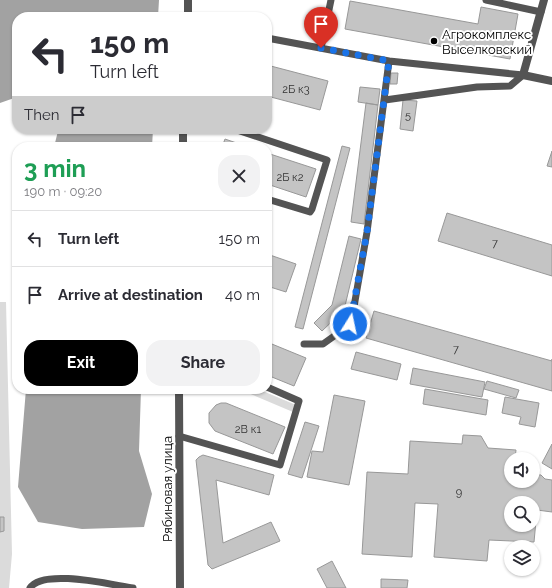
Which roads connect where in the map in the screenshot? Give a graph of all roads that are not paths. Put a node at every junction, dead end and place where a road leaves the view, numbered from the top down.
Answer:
1 (188, 0) edge
2 (331, 0) edge
3 (486, 0) edge
4 (544, 0) edge
5 (188, 12) edge
6 (541, 12) junction
7 (272, 39) edge
8 (321, 48) junction
9 (389, 61) junction
10 (523, 75) junction
11 (552, 82) edge
12 (385, 100) junction
13 (249, 134) edge
14 (272, 201) edge
15 (304, 344) dead end
16 (272, 389) edge
17 (180, 394) edge
18 (179, 436) junction
19 (30, 588) edge
20 (133, 588) edge
21 (180, 588) edge

1 - 5 street
2 - 8 lane
3 - 6 lane
4 - 6 street
6 - 10 street
7 - 8 lane
8 - 9 lane
9 - 10 lane
9 - 12 lane
10 - 11 street
10 - 12 lane
12 - 15 lane
13 - 14 lane
16 - 18 lane
17 - 18 street, Рябиновая улица
18 - 21 street, Рябиновая улица
19 - 20 lane

